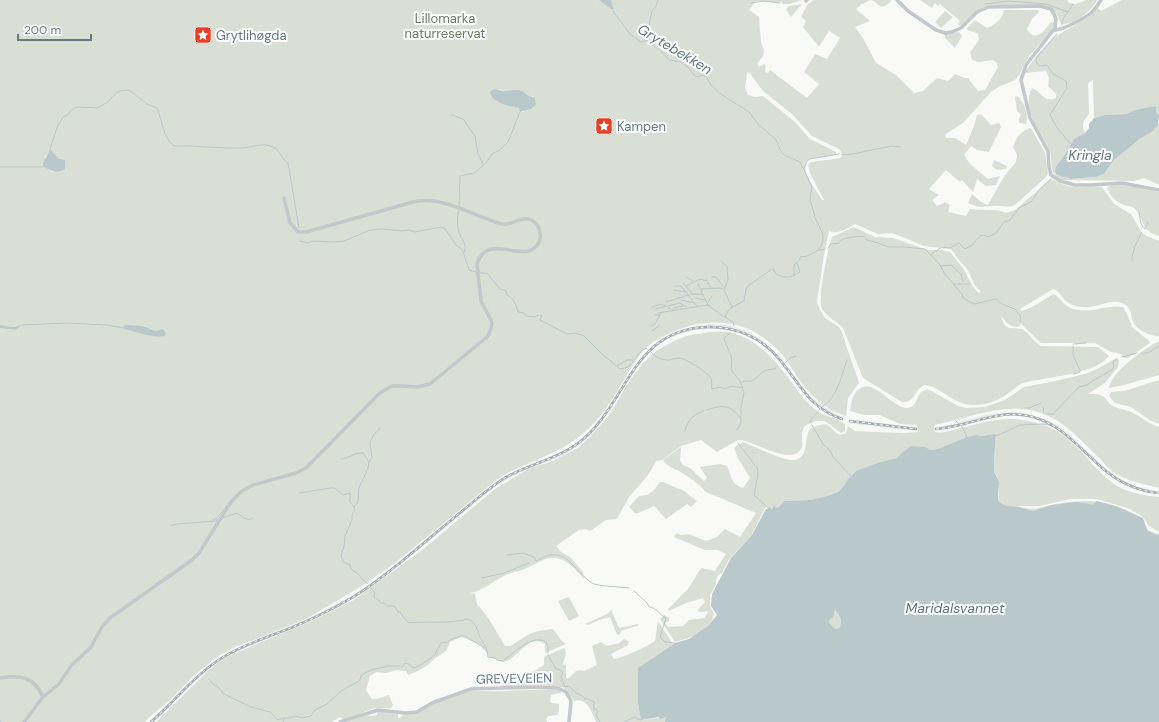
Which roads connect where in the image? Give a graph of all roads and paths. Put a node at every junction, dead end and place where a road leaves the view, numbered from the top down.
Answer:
1 (897, 0) edge
2 (1100, 0) edge
3 (1054, 30) junction
4 (1159, 190) edge
5 (284, 198) dead end
6 (0, 678) edge
7 (43, 697) junction
8 (24, 722) edge
9 (340, 722) edge
10 (569, 722) edge

1 - 3 street
2 - 3 street
3 - 4 street
5 - 7 street
6 - 7 street
7 - 8 street
9 - 10 street, GREVEVEIEN

